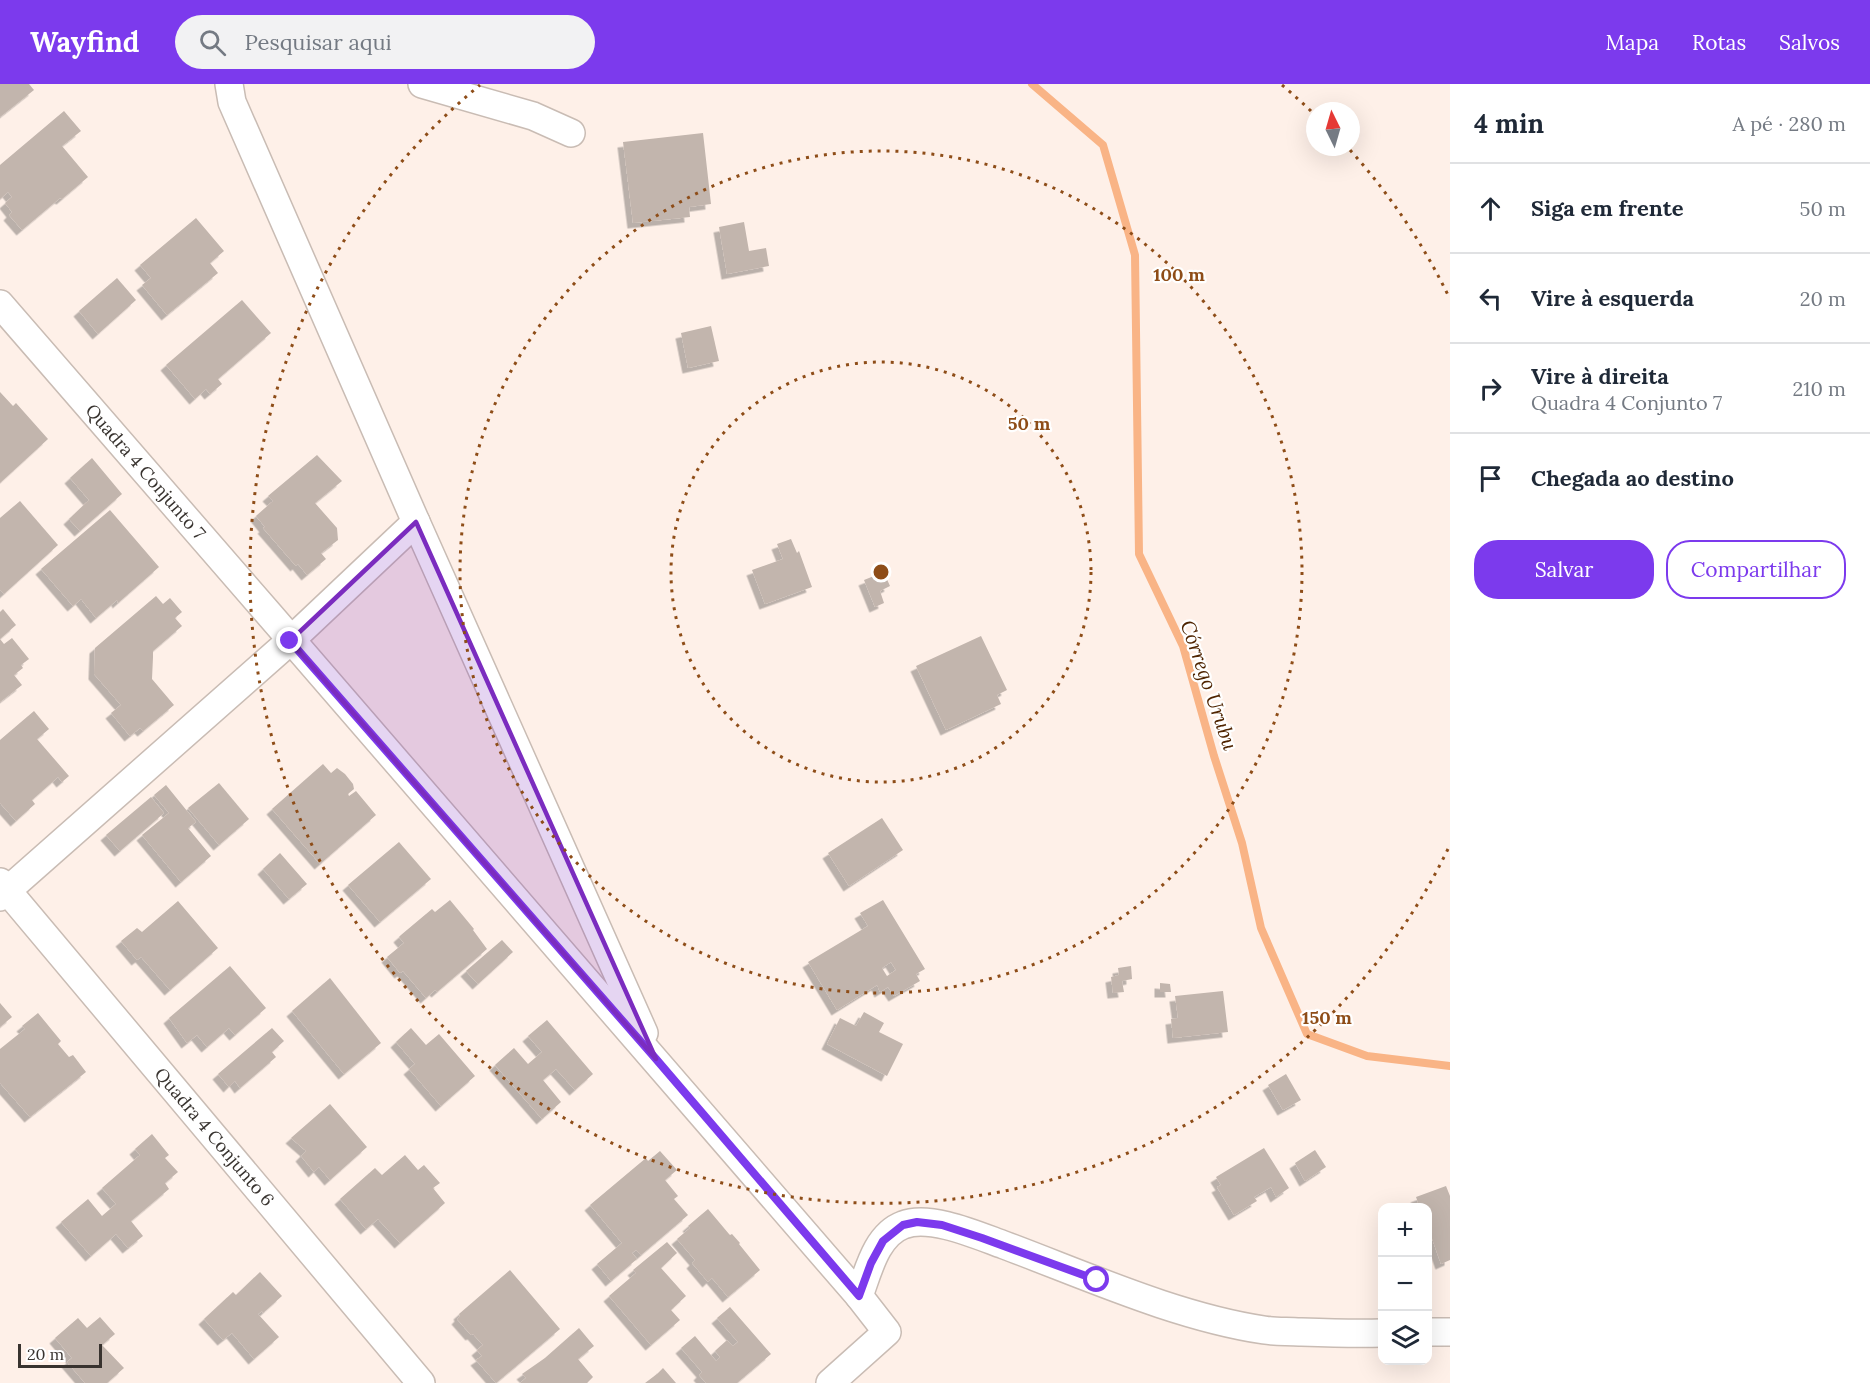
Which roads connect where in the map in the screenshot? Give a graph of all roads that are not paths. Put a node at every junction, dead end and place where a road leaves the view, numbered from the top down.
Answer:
1 (229, 84) edge
2 (422, 84) edge
3 (571, 133) dead end
4 (0, 304) edge
5 (416, 522) junction
6 (290, 641) junction
7 (2, 890) edge
8 (656, 1059) junction
9 (859, 1296) junction
10 (1432, 1332) edge
11 (1450, 1332) edge
12 (1378, 1333) edge
13 (421, 1383) edge
14 (830, 1383) edge

1 - 5 street
2 - 3 street
4 - 6 street, Quadra 4 Conjunto 7
5 - 6 street
5 - 8 street
6 - 7 street
6 - 8 street, Quadra 4 Conjunto 7
7 - 13 street, Quadra 4 Conjunto 6
8 - 9 street, Quadra 4 Conjunto 7
9 - 12 street
9 - 14 street, Quadra 4 Conjunto 7
10 - 11 street

